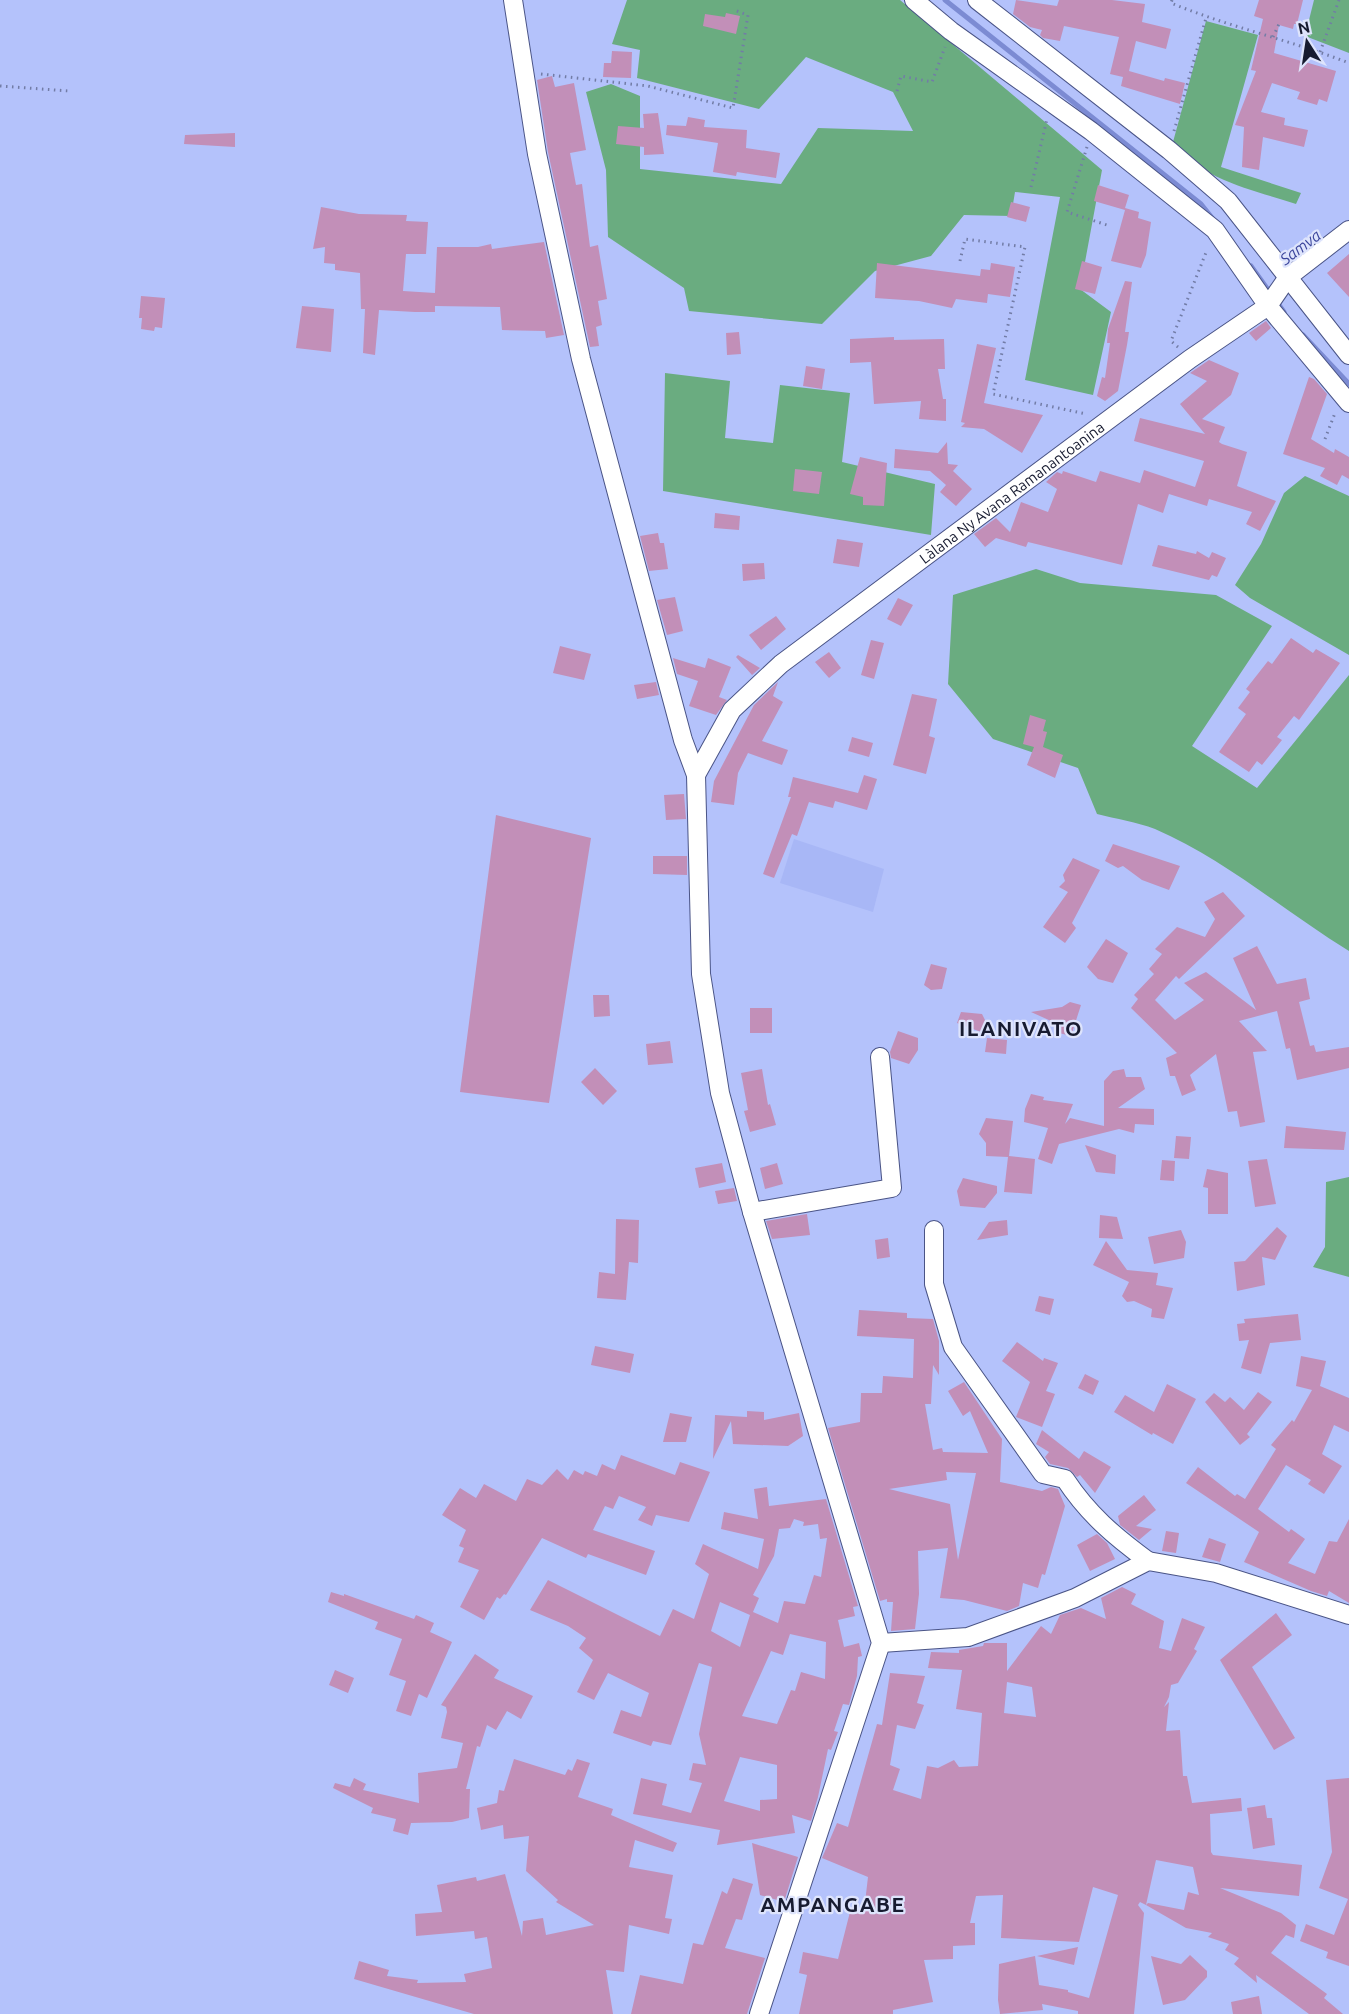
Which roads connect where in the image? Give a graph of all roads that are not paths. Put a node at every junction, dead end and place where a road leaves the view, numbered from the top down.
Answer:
1 (513, 0) edge
2 (914, 0) edge
3 (977, 0) edge
4 (1349, 230) edge
5 (1288, 277) junction
6 (1268, 306) junction
7 (1349, 355) edge
8 (1346, 399) edge
9 (696, 775) junction
10 (880, 1057) dead end
11 (752, 1212) junction
12 (934, 1230) dead end
13 (1148, 1561) junction
14 (1349, 1615) edge
15 (880, 1642) junction
16 (759, 2014) edge

1 - 9 street
2 - 6 street
3 - 5 street
4 - 5 street, Làlana Ny Avana Ramanantoanina
5 - 6 street, Làlana Ny Avana Ramanantoanina
5 - 7 street
6 - 8 street
6 - 9 street, Làlana Ny Avana Ramanantoanina
9 - 11 street
10 - 11 street
11 - 15 street
12 - 13 street
13 - 14 street
13 - 15 street
15 - 16 street

